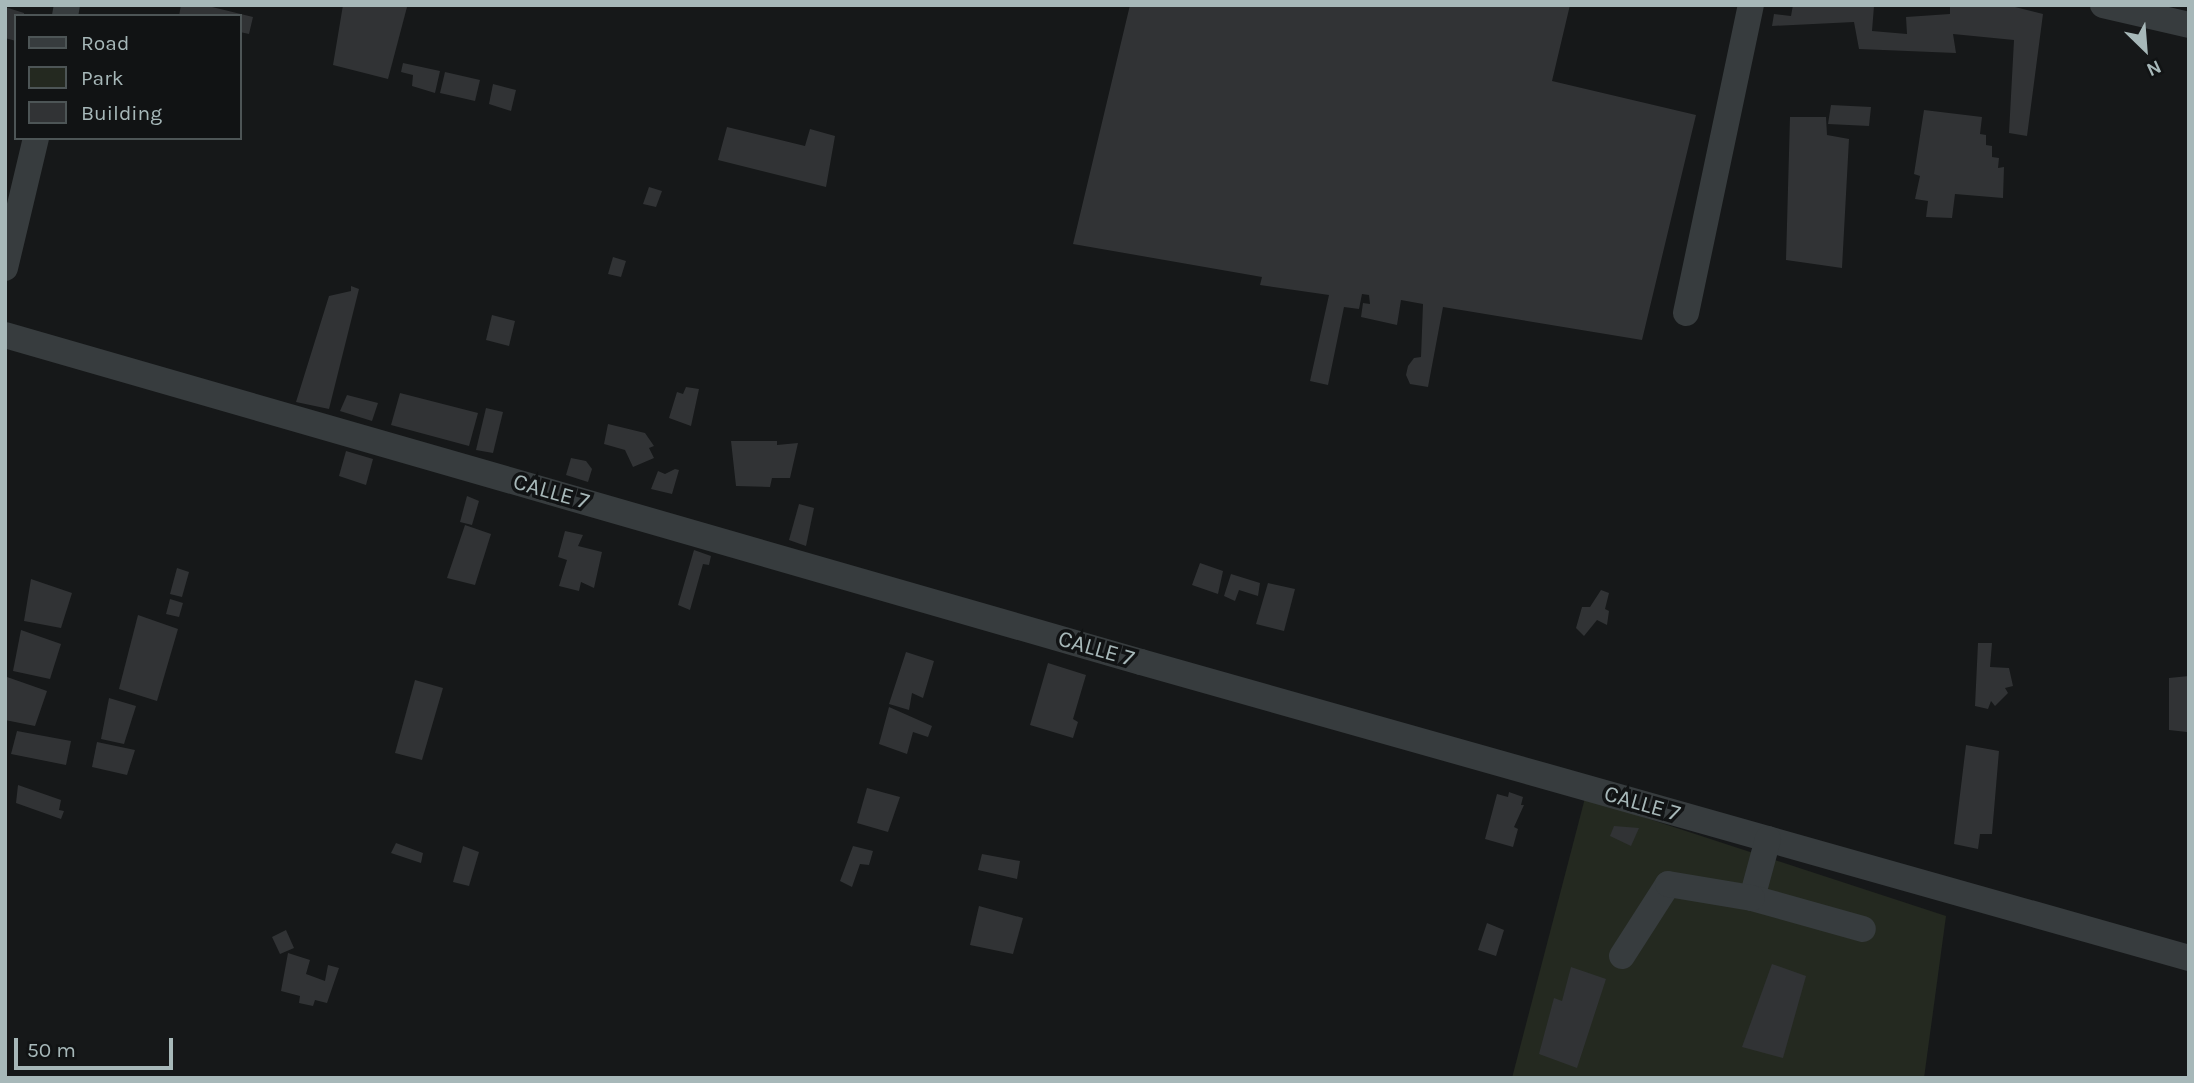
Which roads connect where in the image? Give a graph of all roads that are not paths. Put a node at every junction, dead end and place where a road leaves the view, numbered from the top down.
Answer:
1 (1751, 5) edge
2 (2103, 5) edge
3 (2189, 25) edge
4 (36, 140) edge
5 (5, 268) edge
6 (1686, 313) dead end
7 (5, 335) edge
8 (1768, 839) junction
9 (1752, 898) junction
10 (1863, 929) dead end
11 (1622, 956) dead end
12 (2189, 958) edge

1 - 6 street
2 - 3 street
4 - 5 street
7 - 8 street, CALLE 7
8 - 9 street
8 - 12 street, CALLE 7
9 - 10 street
9 - 11 street

